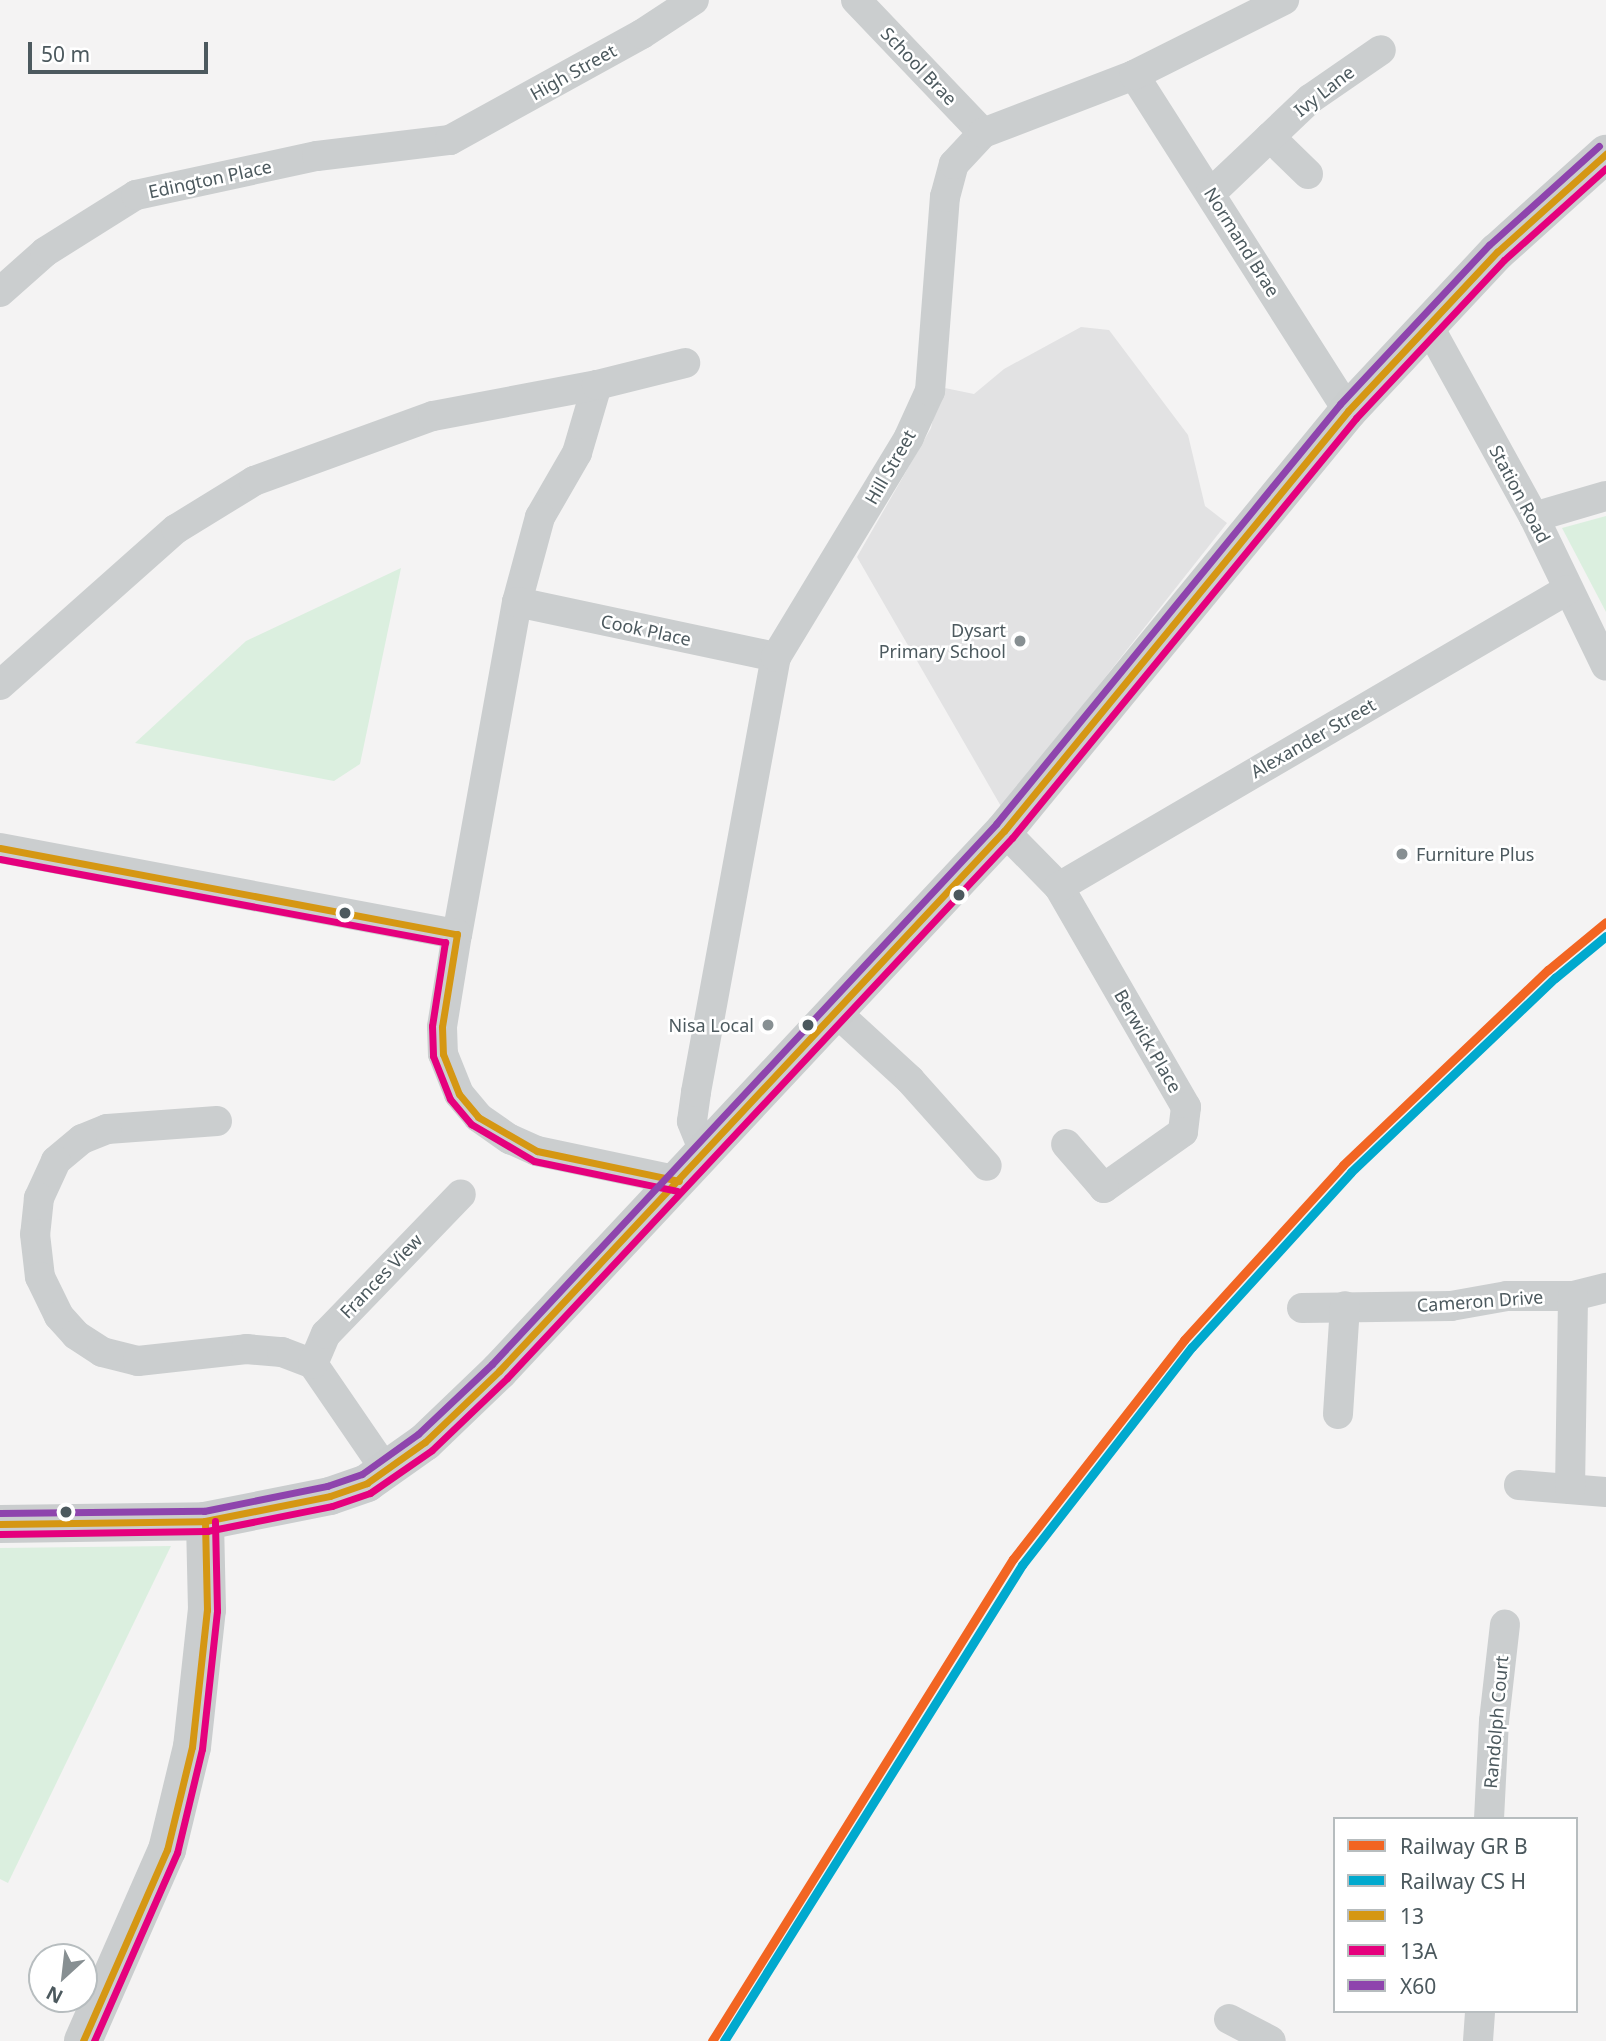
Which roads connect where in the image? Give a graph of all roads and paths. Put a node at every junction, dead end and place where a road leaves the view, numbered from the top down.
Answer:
1 (694, 0) edge
2 (856, 0) edge
3 (1284, 0) edge
4 (1381, 50) dead end
5 (1134, 75) junction
6 (983, 133) junction
7 (1270, 137) junction
8 (450, 140) joint
9 (1606, 154) edge
10 (1308, 174) dead end
11 (1211, 193) junction
12 (0, 292) edge
13 (1428, 325) junction
14 (685, 363) dead end
15 (597, 385) junction
16 (1348, 411) junction
17 (1606, 496) edge
18 (1534, 517) junction
19 (1567, 590) junction
20 (517, 602) junction
21 (776, 657) junction
22 (1606, 666) edge
23 (0, 685) edge
24 (1004, 831) junction
25 (0, 848) edge
26 (1059, 887) junction
27 (457, 934) junction
28 (836, 1013) junction
29 (218, 1121) dead end
30 (1066, 1144) dead end
31 (987, 1166) dead end
32 (692, 1167) junction
33 (461, 1194) dead end
34 (1606, 1288) edge
35 (1573, 1296) junction
36 (1345, 1306) junction
37 (1302, 1308) dead end
38 (313, 1364) junction
39 (1338, 1414) dead end
40 (387, 1472) junction
41 (1519, 1485) dead end
42 (1570, 1489) junction
43 (1606, 1492) edge
44 (205, 1521) junction
45 (0, 1524) edge
46 (1505, 1625) dead end
47 (1489, 1817) edge
48 (1480, 2013) edge
49 (1229, 2019) dead end
50 (83, 2041) edge
51 (1271, 2041) edge
52 (1478, 2041) edge

1 - 8 street, High Street
2 - 6 street, School Brae
3 - 5 street, Hill Street
4 - 7 street, Ivy Lane
5 - 6 street, Hill Street
5 - 11 street, Normand Brae
6 - 21 street, Hill Street
7 - 10 street
7 - 11 street, Ivy Lane
8 - 12 street, Edington Place
9 - 13 main road
11 - 16 street, Normand Brae
13 - 16 main road
13 - 18 street, Station Road
14 - 15 street
15 - 20 street
15 - 23 street
16 - 24 main road
17 - 18 street
18 - 19 street, Station Road
19 - 22 street, Station Road
19 - 26 street, Alexander Street
20 - 21 street, Cook Place
20 - 27 street
21 - 32 street, Hill Street
24 - 26 street, Berwick Place
24 - 28 main road
25 - 27 street
26 - 30 street, Berwick Place
27 - 32 street
28 - 31 street
28 - 32 main road
29 - 38 street
32 - 40 main road
33 - 38 street, Frances View
34 - 35 street, Cameron Drive
35 - 36 street, Cameron Drive
35 - 42 street
36 - 37 street, Cameron Drive
36 - 39 street
38 - 40 street
40 - 44 main road
41 - 42 street
42 - 43 street
44 - 45 main road
44 - 50 main road
46 - 47 street, Randolph Court
48 - 52 street
49 - 51 street

